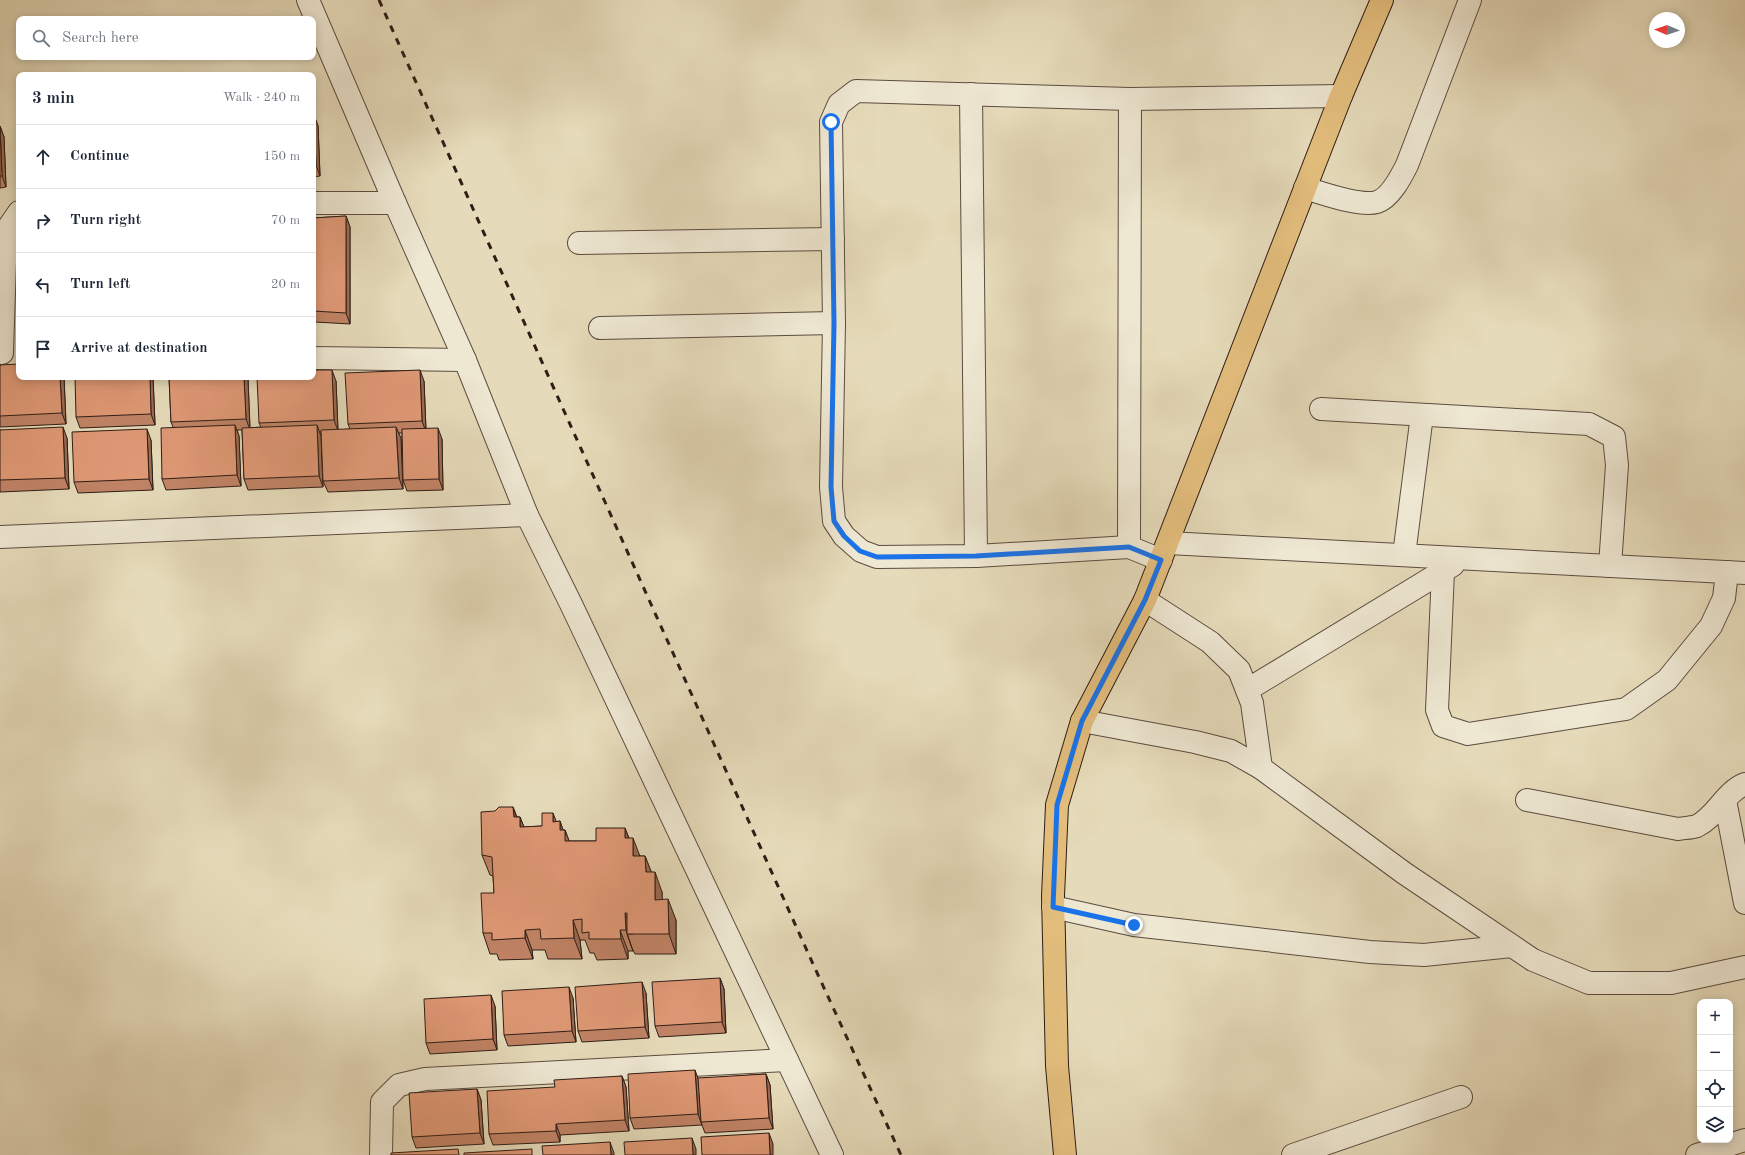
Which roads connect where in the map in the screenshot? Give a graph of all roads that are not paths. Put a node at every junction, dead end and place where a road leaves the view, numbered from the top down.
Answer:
1 (308, 0) edge
2 (1382, 0) edge
3 (1470, 0) edge
4 (315, 16) edge
5 (316, 19) edge
6 (971, 94) junction
7 (1341, 96) junction
8 (1130, 99) junction
9 (1305, 188) junction
10 (316, 203) edge
11 (395, 203) junction
12 (16, 216) edge
13 (833, 239) junction
14 (579, 243) dead end
15 (834, 323) junction
16 (600, 328) dead end
17 (7, 353) edge
18 (316, 358) edge
19 (465, 360) junction
20 (1321, 409) dead end
21 (1422, 415) junction
22 (527, 515) junction
23 (0, 537) edge
24 (1129, 547) junction
25 (1164, 551) junction
26 (1404, 555) junction
27 (976, 556) junction
28 (1464, 558) junction
29 (1610, 566) junction
30 (1443, 571) junction
31 (1736, 573) edge
32 (1145, 600) junction
33 (1247, 690) junction
34 (1082, 721) junction
35 (1261, 768) junction
36 (1745, 784) edge
37 (1527, 800) dead end
38 (1725, 800) junction
39 (1745, 903) edge
40 (1053, 907) junction
41 (1512, 946) junction
42 (1745, 967) edge
43 (787, 1060) junction
44 (1461, 1097) dead end
45 (1745, 1140) edge
46 (381, 1155) edge
47 (832, 1155) edge
48 (1065, 1155) edge
49 (1293, 1155) edge
50 (1697, 1155) edge

1 - 4 street
2 - 7 main road
3 - 9 street
5 - 11 street
6 - 8 street
6 - 13 street
6 - 27 street
7 - 8 street
7 - 9 main road
8 - 24 street
9 - 25 main road
10 - 11 street
11 - 19 street
12 - 17 street
13 - 14 street
13 - 15 street
15 - 16 street
15 - 27 street
18 - 19 street
19 - 22 street
20 - 21 street
21 - 26 street
21 - 29 street
22 - 23 street
22 - 43 street
24 - 25 street
24 - 27 street
25 - 26 street
25 - 32 main road
26 - 28 street
28 - 29 street
28 - 30 street
29 - 31 street
30 - 31 street
30 - 33 street
32 - 33 street
32 - 34 main road
33 - 35 street
34 - 35 street
34 - 40 main road
35 - 41 street
36 - 38 street
37 - 38 street
38 - 39 street
40 - 41 street
40 - 48 main road
41 - 42 street
43 - 46 street
43 - 47 street
44 - 49 street
45 - 50 street

